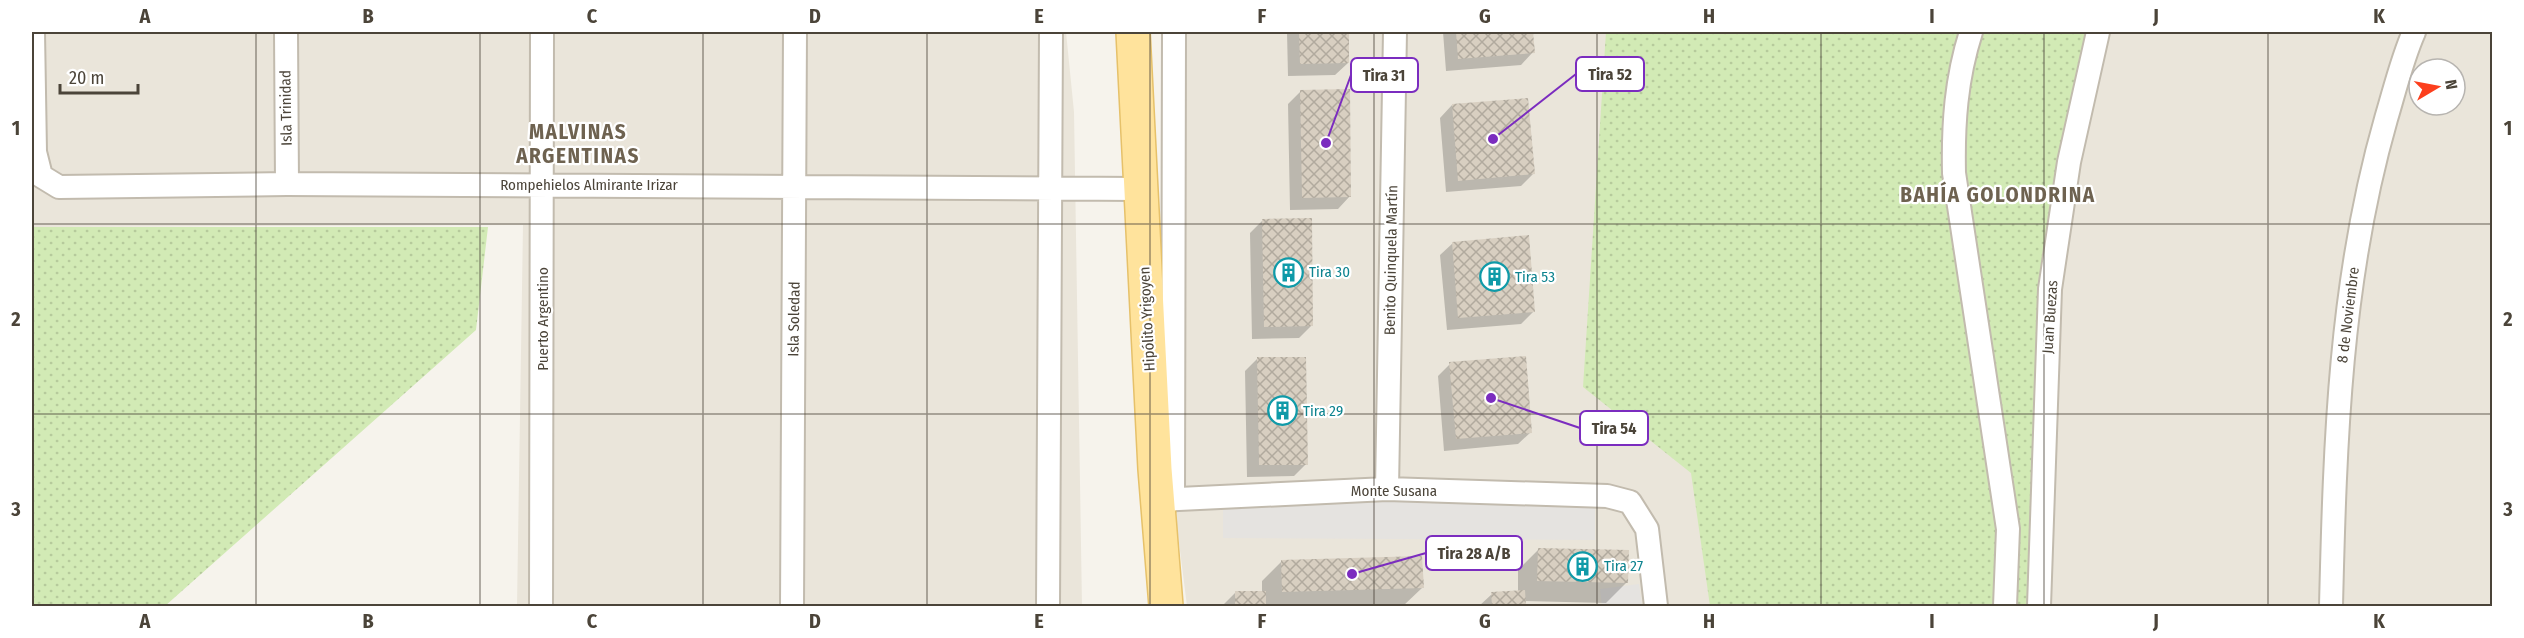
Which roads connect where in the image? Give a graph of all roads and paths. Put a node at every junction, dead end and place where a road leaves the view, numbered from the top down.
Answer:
1 (33, 32) edge
2 (286, 32) edge
3 (542, 32) edge
4 (795, 32) edge
5 (1051, 32) edge
6 (1115, 32) edge
7 (1133, 32) edge
8 (1174, 32) edge
9 (1395, 32) edge
10 (1971, 32) edge
11 (2098, 32) edge
12 (2414, 32) edge
13 (287, 184) junction
14 (543, 185) junction
15 (796, 186) junction
16 (1052, 188) junction
17 (1131, 189) junction
18 (1387, 489) junction
19 (1165, 500) junction
20 (541, 606) edge
21 (792, 606) edge
22 (1048, 606) edge
23 (1144, 606) edge
24 (1166, 606) edge
25 (1656, 606) edge
26 (2005, 606) edge
27 (2039, 606) edge
28 (2331, 606) edge

1 - 13 street, Rompehielos Almirante Irizar
2 - 13 street, Isla Trinidad
3 - 14 street, Puerto Argentino
4 - 15 street, Isla Soledad
5 - 16 street
6 - 17 main road, Hipólito Yrigoyen
7 - 17 main road, Hipólito Yrigoyen
8 - 19 street
9 - 18 street, Benito Quinquela Martín
10 - 26 street
11 - 27 street, Juan Buezas
12 - 28 street, 8 de Noviembre
13 - 14 street, Rompehielos Almirante Irizar
14 - 15 street, Rompehielos Almirante Irizar
14 - 20 street, Puerto Argentino
15 - 16 street, Rompehielos Almirante Irizar
15 - 21 street, Isla Soledad
16 - 17 street, Rompehielos Almirante Irizar
16 - 22 street
17 - 19 main road, Hipólito Yrigoyen
17 - 23 main road, Hipólito Yrigoyen
18 - 19 street, Monte Susana
18 - 25 street, Monte Susana
19 - 24 main road, Hipólito Yrigoyen

